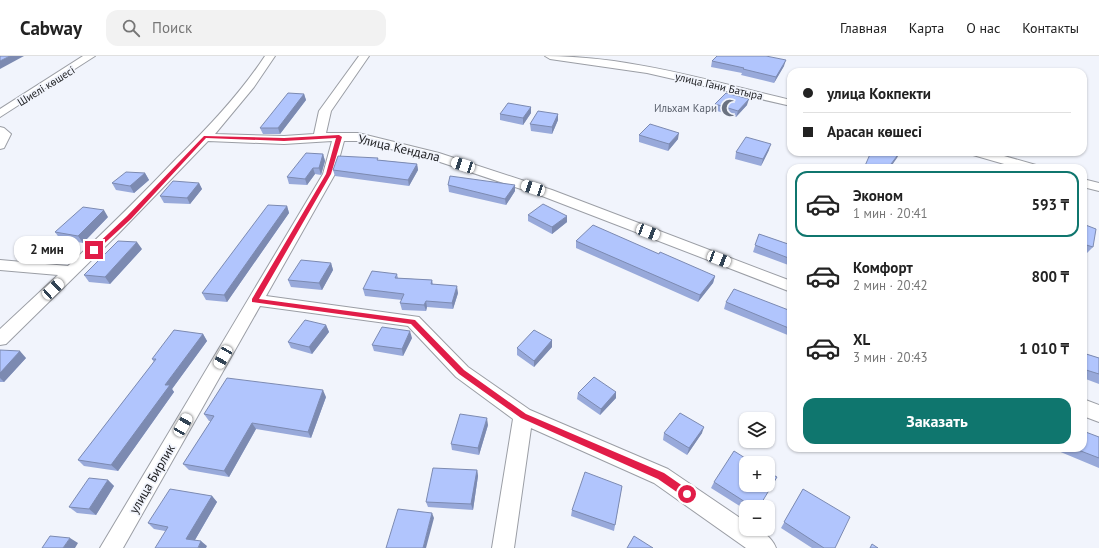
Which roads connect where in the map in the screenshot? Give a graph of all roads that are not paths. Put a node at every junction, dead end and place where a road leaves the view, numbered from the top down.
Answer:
1 (90, 56) edge
2 (270, 56) edge
3 (364, 56) edge
4 (550, 56) edge
5 (620, 56) edge
6 (647, 70) junction
7 (787, 102) edge
8 (0, 114) edge
9 (0, 130) edge
10 (205, 137) junction
11 (319, 137) junction
12 (339, 137) junction
13 (0, 145) edge
14 (991, 156) edge
15 (1018, 164) edge
16 (1087, 184) edge
17 (1099, 187) edge
18 (0, 265) edge
19 (71, 271) junction
20 (787, 285) edge
21 (255, 300) junction
22 (0, 339) edge
23 (1087, 409) edge
24 (1099, 414) edge
25 (524, 416) junction
26 (111, 548) edge
27 (503, 548) edge
28 (765, 548) edge

1 - 8 street, Шиелі көшесі
2 - 10 street
3 - 11 street
4 - 6 street, улица Гани Батыра
5 - 6 street, улица Гани Батыра
6 - 7 street, улица Гани Батыра
9 - 13 street
10 - 11 street, Улица Кендала
10 - 19 street
11 - 12 street, Улица Кендала
12 - 20 street, Улица Кендала
12 - 21 street, улица Бирлик
14 - 15 street
16 - 17 street
18 - 19 street
19 - 22 street
21 - 25 street
21 - 26 street, улица Бирлик
23 - 24 street
25 - 27 street
25 - 28 street

